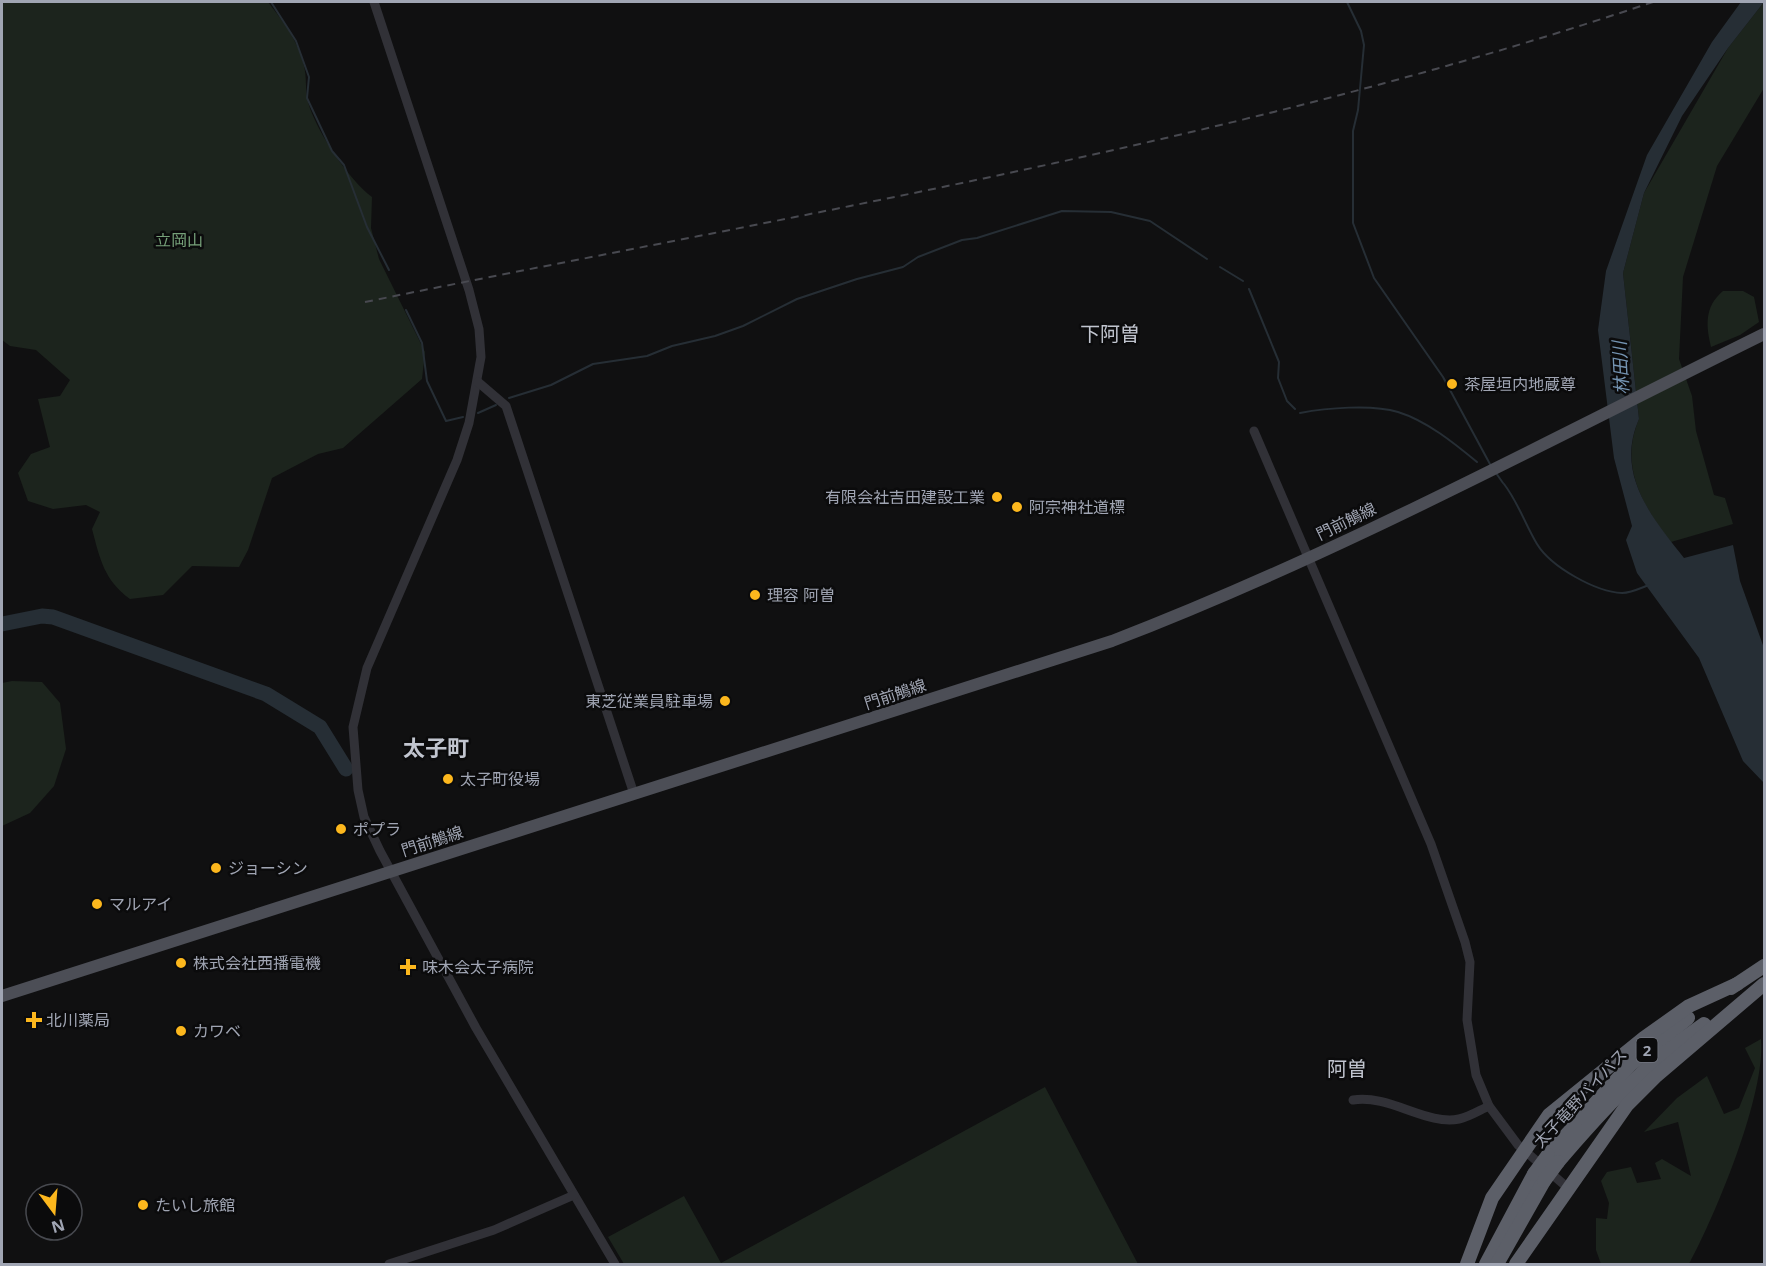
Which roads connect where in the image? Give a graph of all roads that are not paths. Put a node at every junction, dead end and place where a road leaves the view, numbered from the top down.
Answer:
1 (374, 2) edge
2 (1764, 334) edge
3 (478, 382) junction
4 (1254, 430) dead end
5 (1309, 558) junction
6 (634, 794) junction
7 (392, 872) junction
8 (1764, 966) edge
9 (1764, 983) edge
10 (1737, 984) junction
11 (2, 996) edge
12 (1353, 1100) dead end
13 (1489, 1106) junction
14 (1523, 1150) junction
15 (1553, 1159) junction
16 (1539, 1178) junction
17 (1568, 1188) junction
18 (574, 1195) junction
19 (389, 1264) edge
20 (615, 1264) edge
21 (1467, 1264) edge
22 (1486, 1264) edge
23 (1497, 1264) edge
24 (1516, 1264) edge

1 - 3 street
2 - 5 main road, 門前鵤線
3 - 6 street
3 - 7 street
4 - 5 street
5 - 6 main road, 門前鵤線
5 - 13 street
6 - 7 main road, 門前鵤線
7 - 11 main road, 門前鵤線
7 - 18 street
8 - 10 highway, 太子竜野バイパス / 2
9 - 15 highway, 太子竜野バイパス / 2
9 - 17 highway
10 - 14 highway
10 - 15 highway, 太子竜野バイパス / 2
12 - 13 street
13 - 14 street
14 - 17 street
14 - 21 highway
15 - 16 highway, 太子竜野バイパス / 2, bridge
16 - 22 highway, 太子竜野バイパス / 2
16 - 23 highway, 太子竜野バイパス / 2
17 - 24 highway
18 - 19 street
18 - 20 street

